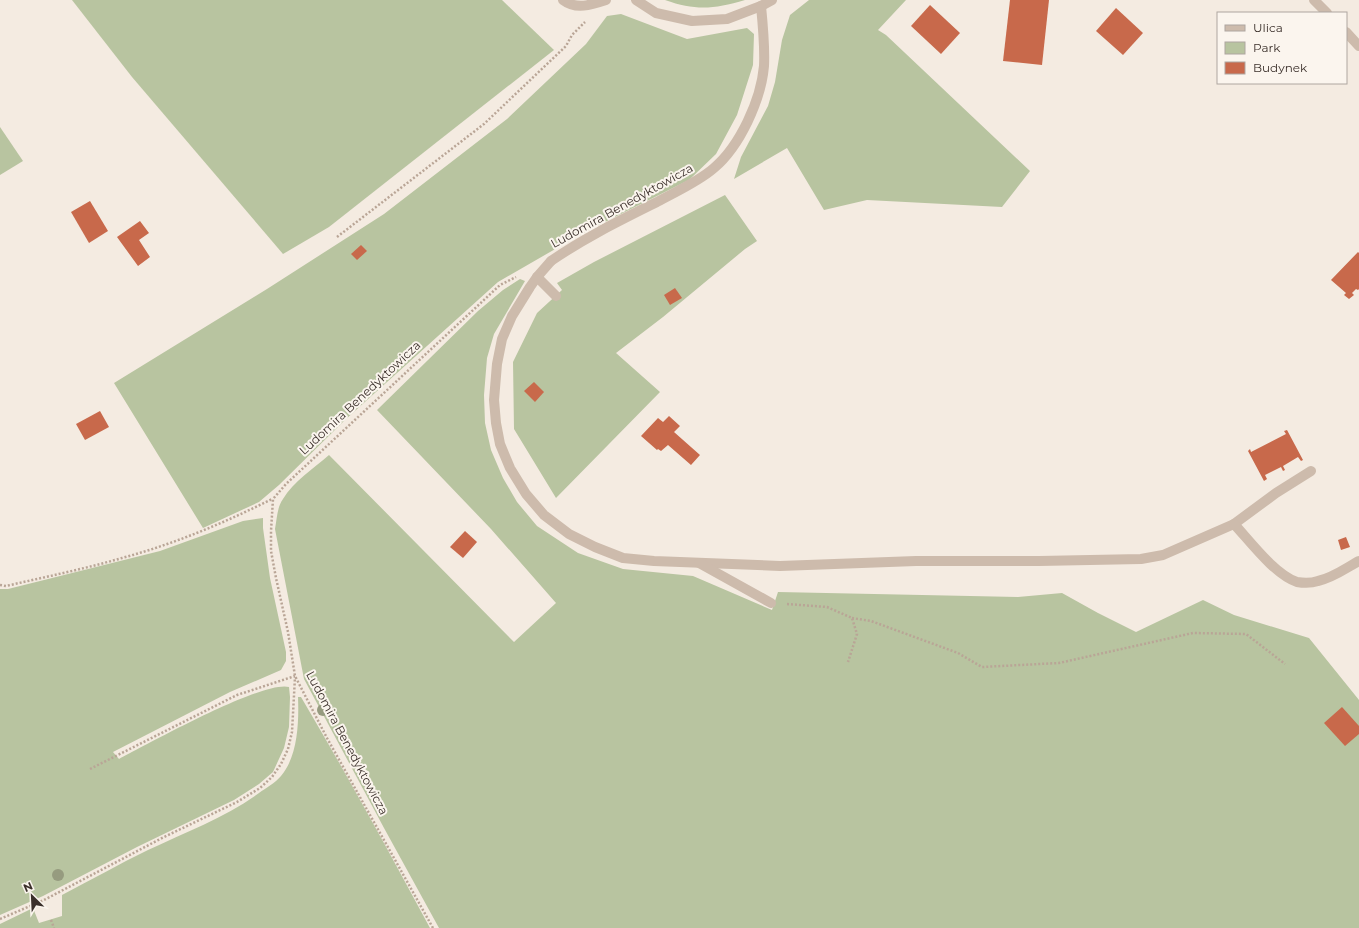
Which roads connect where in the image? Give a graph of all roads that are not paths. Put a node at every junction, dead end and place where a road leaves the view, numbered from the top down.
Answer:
1 (563, 0) edge
2 (606, 0) edge
3 (636, 0) edge
4 (772, 0) edge
5 (1314, 0) edge
6 (761, 6) junction
7 (1326, 12) edge
8 (1347, 33) edge
9 (1359, 46) edge
10 (537, 277) junction
11 (556, 296) dead end
12 (1312, 471) dead end
13 (1234, 524) junction
14 (1359, 561) edge
15 (698, 562) junction
16 (771, 603) road end

1 - 2 street
3 - 6 street
4 - 6 street
5 - 7 street
6 - 10 street, Ludomira Benedyktowicza
8 - 9 street
10 - 11 street
10 - 15 street, Ludomira Benedyktowicza
12 - 13 street, Ludomira Benedyktowicza
13 - 14 street
13 - 15 street, Ludomira Benedyktowicza
15 - 16 street

